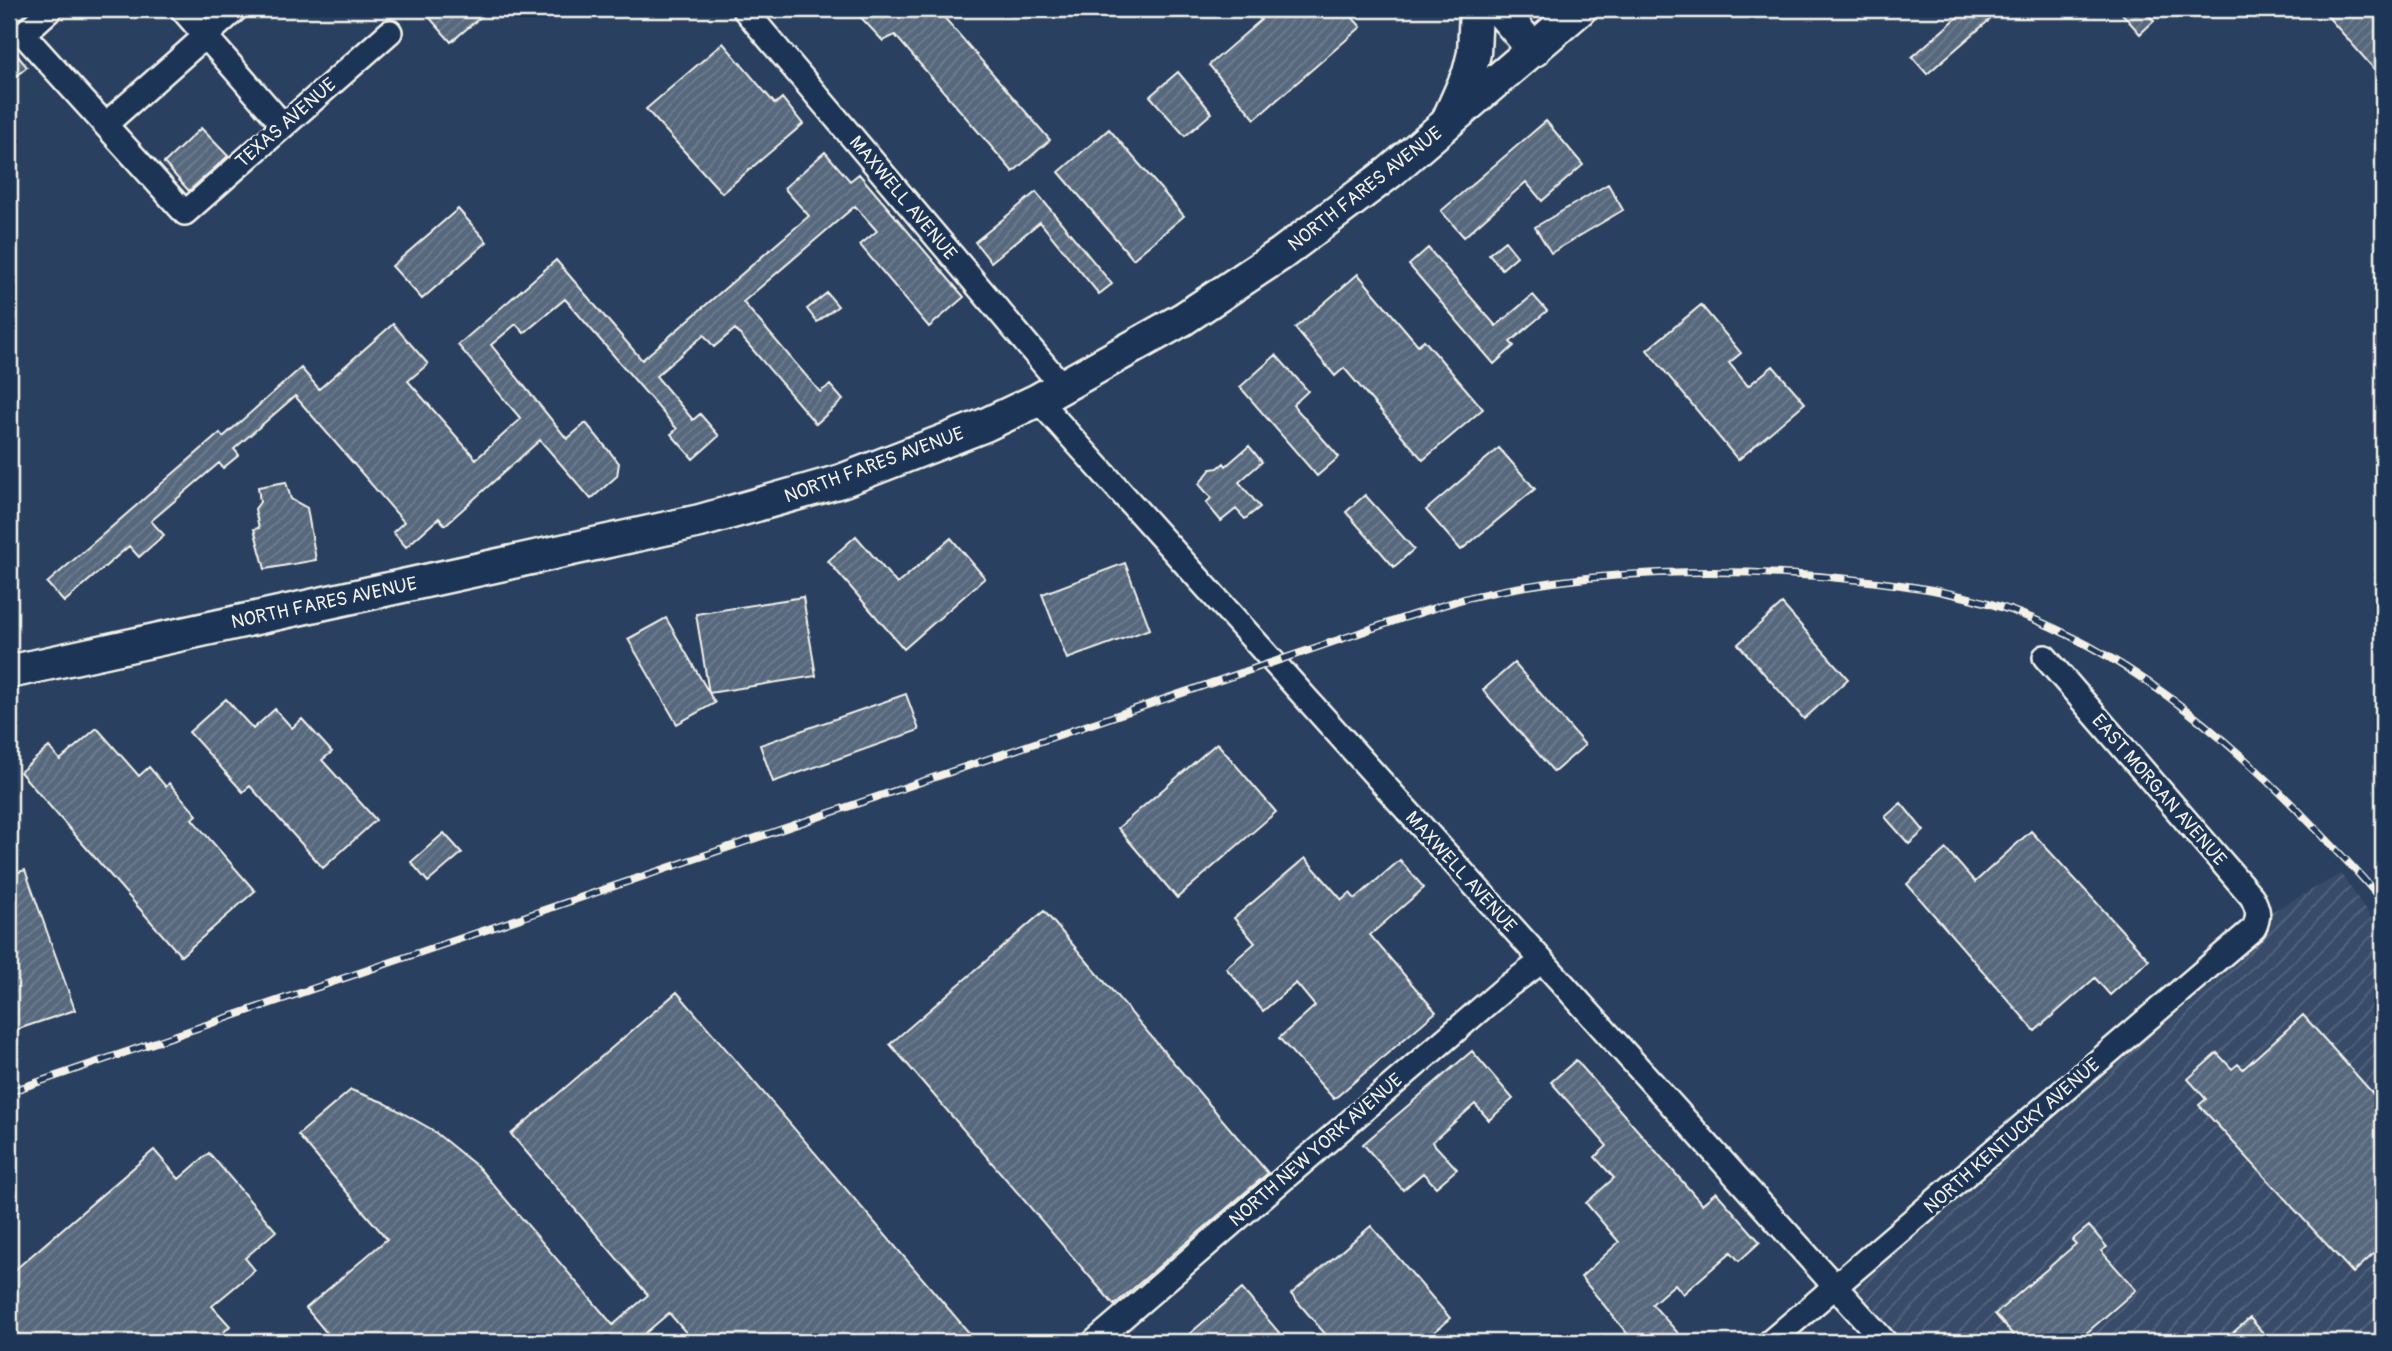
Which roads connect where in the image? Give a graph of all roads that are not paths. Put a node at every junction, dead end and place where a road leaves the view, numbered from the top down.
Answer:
1 (51, 9) edge
2 (182, 9) edge
3 (236, 9) edge
4 (744, 9) edge
5 (1476, 9) edge
6 (1500, 9) edge
7 (1580, 9) edge
8 (390, 32) dead end
9 (206, 36) junction
10 (1534, 50) junction
11 (106, 124) junction
12 (283, 125) junction
13 (1445, 126) junction
14 (1050, 394) junction
15 (2045, 657) dead end
16 (9, 672) edge
17 (2254, 928) joint
18 (1541, 962) junction
19 (1835, 1289) junction
20 (1094, 1342) edge
21 (1770, 1342) edge
22 (1885, 1342) edge

1 - 11 street
2 - 9 street
3 - 9 street
4 - 14 street, MAXWELL AVENUE
5 - 13 street
6 - 10 street
7 - 10 street, NORTH FARES AVENUE
8 - 12 street, TEXAS AVENUE
9 - 11 street
9 - 12 street
10 - 13 street, NORTH FARES AVENUE
11 - 12 street, TEXAS AVENUE
13 - 14 street, NORTH FARES AVENUE
14 - 16 street, NORTH FARES AVENUE
14 - 18 street, MAXWELL AVENUE
15 - 17 street, EAST MORGAN AVENUE
17 - 19 street, NORTH KENTUCKY AVENUE
18 - 19 street, MAXWELL AVENUE
18 - 20 street, NORTH NEW YORK AVENUE
19 - 21 street, NORTH KENTUCKY AVENUE
19 - 22 street, MAXWELL AVENUE

